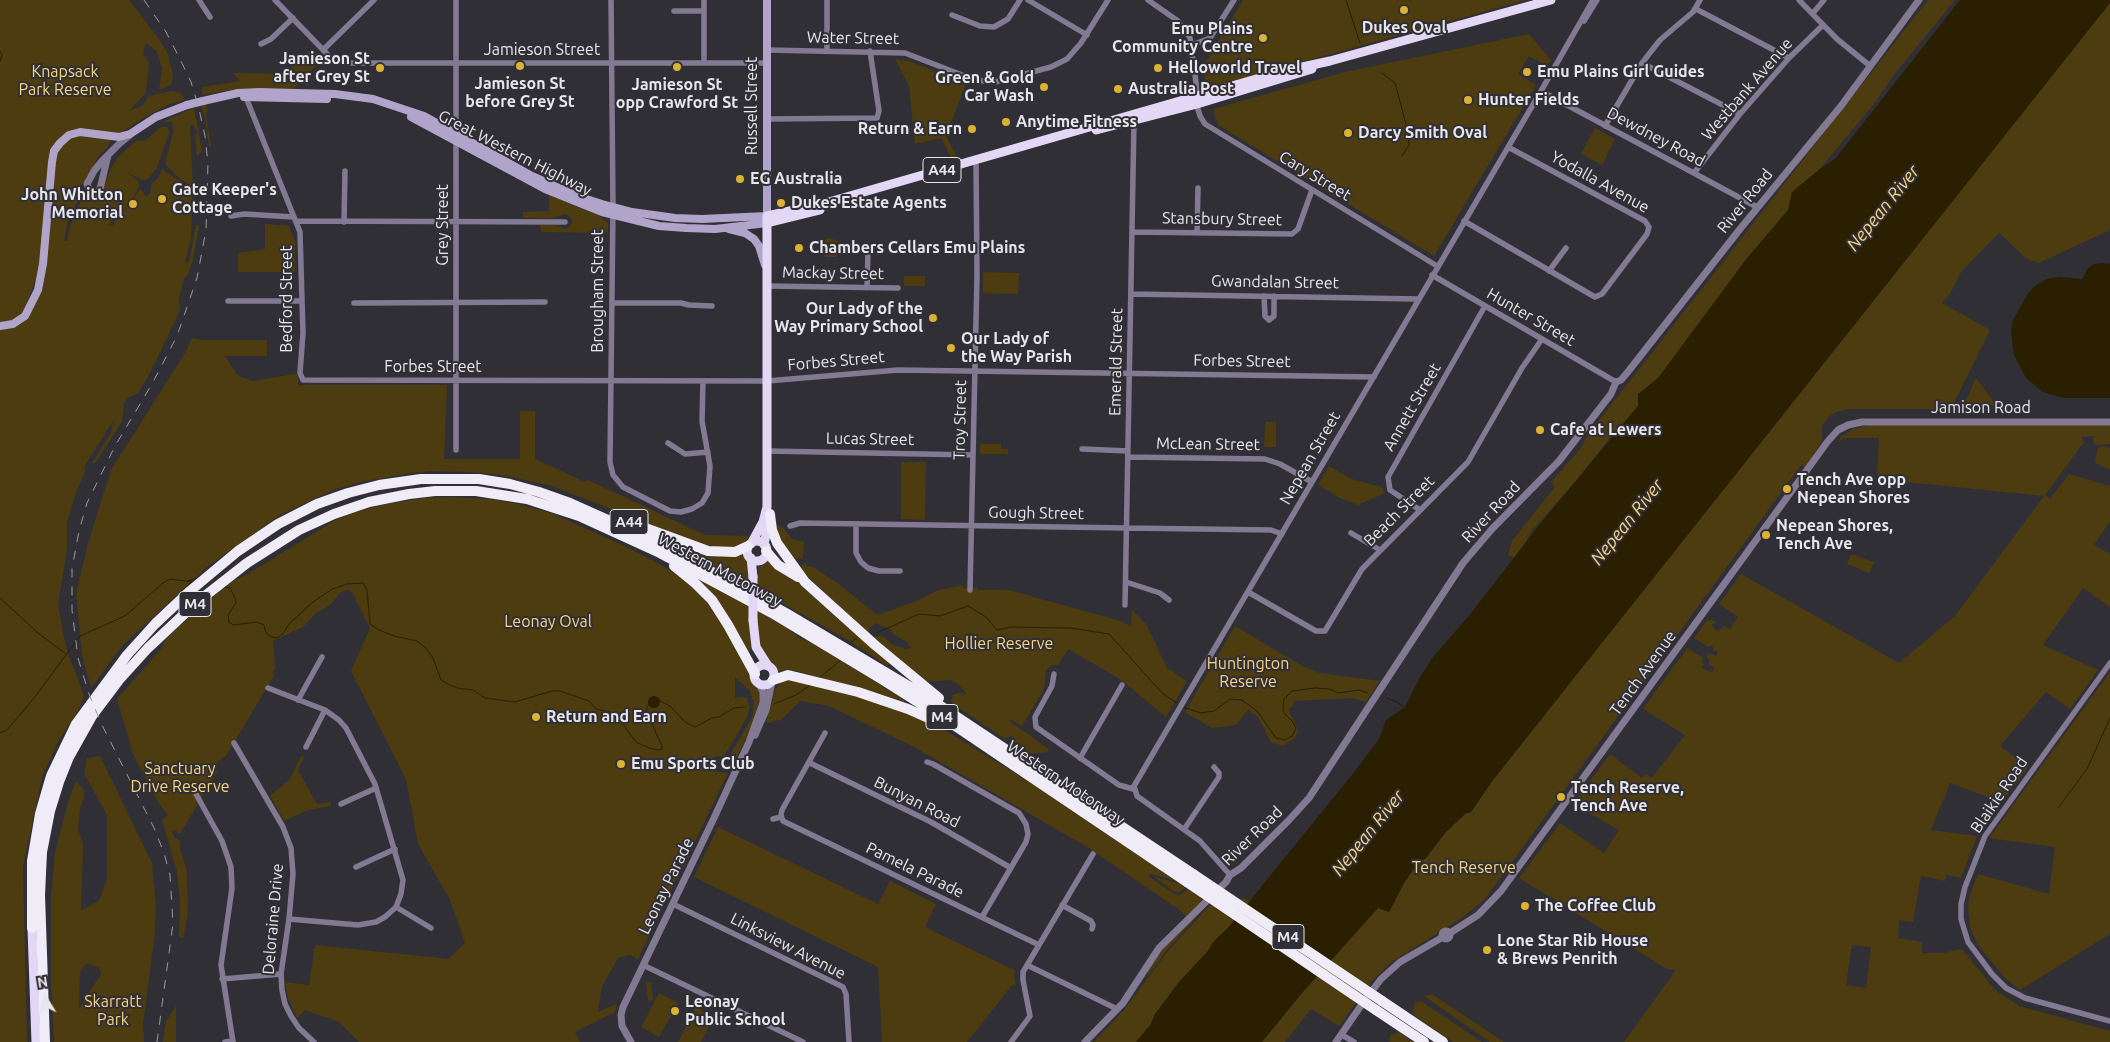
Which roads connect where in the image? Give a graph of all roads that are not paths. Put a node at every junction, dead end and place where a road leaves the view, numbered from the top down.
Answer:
1 (199, 0) edge
2 (275, 0) edge
3 (362, 0) edge
4 (374, 0) edge
5 (456, 0) edge
6 (611, 0) edge
7 (704, 0) edge
8 (767, 0) edge
9 (827, 0) edge
10 (1020, 0) edge
11 (1028, 0) edge
12 (1108, 0) edge
13 (1148, 0) edge
14 (1234, 0) edge
15 (1551, 0) edge
16 (1593, 0) edge
17 (1700, 0) edge
18 (1799, 0) edge
19 (1824, 0) edge
20 (1919, 0) edge
21 (1600, 1) edge
22 (1158, 3) edge
23 (368, 6) junction
24 (1696, 9) junction
25 (704, 10) junction
26 (674, 11) dead end
27 (1812, 13) junction
28 (952, 15) dead end
29 (210, 17) dead end
30 (293, 18) junction
31 (1823, 25) junction
32 (1577, 28) junction
33 (1087, 35) junction
34 (261, 44) dead end
35 (1192, 45) junction
36 (323, 50) junction
37 (767, 50) junction
38 (827, 51) junction
39 (870, 51) junction
40 (1789, 58) junction
41 (612, 63) junction
42 (704, 63) junction
43 (767, 63) junction
44 (1642, 63) junction
45 (456, 64) junction
46 (1870, 65) junction
47 (1542, 91) junction
48 (248, 96) junction
49 (1197, 99) junction
50 (1740, 114) junction
51 (767, 119) junction
52 (1134, 121) junction
53 (1605, 126) junction
54 (1072, 132) junction
55 (130, 134) junction
56 (457, 137) junction
57 (1508, 147) junction
58 (108, 155) junction
59 (976, 160) junction
60 (344, 171) dead end
61 (1694, 173) junction
62 (1198, 188) dead end
63 (1312, 190) junction
64 (1757, 207) junction
65 (612, 211) junction
66 (231, 216) dead end
67 (295, 219) junction
68 (767, 219) junction
69 (1464, 221) junction
70 (344, 222) junction
71 (457, 222) junction
72 (566, 222) dead end
73 (722, 228) junction
74 (1132, 232) junction
75 (1197, 232) junction
76 (1566, 248) dead end
77 (868, 251) dead end
78 (1437, 266) junction
79 (1548, 271) junction
80 (767, 272) junction
81 (1432, 275) junction
82 (767, 286) junction
83 (867, 288) junction
84 (898, 288) dead end
85 (1131, 294) junction
86 (1264, 296) junction
87 (1274, 296) junction
88 (1418, 300) junction
89 (228, 301) dead end
90 (302, 301) junction
91 (545, 302) dead end
92 (354, 303) dead end
93 (612, 303) junction
94 (457, 304) junction
95 (712, 306) dead end
96 (1486, 306) junction
97 (0, 326) edge
98 (1542, 339) junction
99 (974, 370) junction
100 (1129, 373) junction
101 (1374, 376) junction
102 (301, 378) joint
103 (612, 380) junction
104 (457, 381) junction
105 (703, 381) junction
106 (767, 381) junction
107 (1616, 382) junction
108 (2110, 422) edge
109 (1852, 423) joint
110 (668, 443) dead end
111 (1082, 449) dead end
112 (456, 450) dead end
113 (708, 452) junction
114 (767, 452) junction
115 (1128, 454) junction
116 (973, 455) junction
117 (1312, 482) junction
118 (510, 484) junction
119 (768, 510) junction
120 (1420, 510) junction
121 (856, 524) junction
122 (790, 526) dead end
123 (972, 526) junction
124 (1127, 528) junction
125 (1351, 533) dead end
126 (1282, 534) junction
127 (750, 545) junction
128 (644, 547) junction
129 (766, 548) junction
130 (1380, 550) junction
131 (755, 559) junction
132 (900, 571) dead end
133 (805, 582) junction
134 (1126, 582) junction
135 (970, 590) dead end
136 (1248, 592) junction
137 (1169, 600) dead end
138 (1125, 604) dead end
139 (756, 647) junction
140 (836, 647) junction
141 (322, 657) dead end
142 (2110, 663) edge
143 (768, 666) junction
144 (755, 672) junction
145 (1054, 674) dead end
146 (772, 681) junction
147 (759, 684) junction
148 (1122, 685) dead end
149 (268, 688) dead end
150 (298, 700) junction
151 (325, 710) junction
152 (825, 733) dead end
153 (749, 742) junction
154 (234, 743) dead end
155 (306, 747) dead end
156 (1080, 758) junction
157 (927, 762) dead end
158 (810, 763) junction
159 (1214, 767) dead end
160 (1035, 774) junction
161 (376, 788) junction
162 (1133, 789) junction
163 (196, 794) dead end
164 (341, 804) dead end
165 (781, 817) junction
166 (773, 819) dead end
167 (1185, 828) junction
168 (395, 849) junction
169 (1093, 854) dead end
170 (356, 867) dead end
171 (1011, 868) junction
172 (1230, 875) junction
173 (673, 904) junction
174 (1062, 905) junction
175 (396, 907) junction
176 (982, 917) junction
177 (289, 919) junction
178 (32, 928) joint
179 (431, 928) dead end
180 (1092, 929) dead end
181 (1039, 945) junction
182 (643, 965) junction
183 (1027, 965) junction
184 (281, 974) junction
185 (222, 979) junction
186 (1379, 1005) junction
187 (1117, 1009) junction
188 (2110, 1021) edge
189 (1342, 1035) junction
190 (233, 1041) edge
191 (36, 1042) edge
192 (45, 1042) edge
193 (225, 1042) edge
194 (314, 1042) edge
195 (631, 1042) edge
196 (803, 1042) edge
197 (849, 1042) edge
198 (1011, 1042) edge
199 (1084, 1042) edge
200 (1336, 1042) edge
201 (1354, 1042) edge
202 (1424, 1042) edge
203 (1443, 1042) edge

1 - 29 street
2 - 30 street, Jamieson Street
3 - 23 street
4 - 23 street
5 - 45 street, Grey Street
6 - 41 street, Brougham Street
7 - 25 street
8 - 37 main road, Russell Street
9 - 38 street
10 - 28 street
11 - 33 street
12 - 33 street, Water Street
13 - 22 street
14 - 35 street
15 - 49 highway, Great Western Highway / A44
16 - 32 street, Nepean Street
17 - 24 street
18 - 27 street
19 - 27 street
20 - 46 street, River Road
21 - 32 street, Nepean Street
22 - 35 street
23 - 36 street
24 - 40 street
24 - 44 street
25 - 26 street
25 - 42 street
27 - 31 street
30 - 34 street
30 - 36 street, Jamieson Street
31 - 40 street, Westbank Avenue
31 - 46 street
32 - 47 street, Nepean Street
33 - 39 street, Water Street
35 - 49 street, Cary Street
36 - 45 street, Jamieson Street
37 - 38 street, Water Street
37 - 43 main road, Russell Street
38 - 39 street, Water Street
39 - 51 street
40 - 50 street, Westbank Avenue
41 - 42 street, Jamieson Street
41 - 45 street, Jamieson Street
41 - 65 street, Brougham Street
42 - 43 street, Jamieson Street
43 - 51 main road, Russell Street
44 - 50 street
44 - 53 street
45 - 56 street, Grey Street
46 - 64 street, River Road
47 - 53 street, Dewdney Road
47 - 57 street, Nepean Street
48 - 55 main road, Great Western Highway, bridge
48 - 56 main road, Great Western Highway
48 - 67 street, Bedford Street
49 - 52 highway, Great Western Highway / A44
49 - 54 highway, Great Western Highway / A44
49 - 63 street, Cary Street
50 - 61 street, Westbank Avenue
51 - 68 main road, Russell Street
52 - 54 highway, Great Western Highway / A44
52 - 74 street, Emerald Street
53 - 61 street, Dewdney Road
54 - 59 highway, Great Western Highway / A44
55 - 58 street, Great Western Highway
55 - 97 main road
56 - 65 main road, Great Western Highway
56 - 71 street, Grey Street
57 - 69 street, Nepean Street
57 - 79 street, Yodalla Avenue
58 - 58 street, Great Western Highway
59 - 68 highway, Great Western Highway / A44
59 - 99 street, Troy Street
60 - 70 street
61 - 64 street, Dewdney Road
62 - 75 street
63 - 75 street, Stansbury Street
63 - 78 street, Cary Street
64 - 107 street, River Road
65 - 68 main road, Great Western Highway
65 - 73 main road, Great Western Highway
65 - 93 street, Brougham Street
66 - 67 street
67 - 70 street
67 - 90 street, Bedford Street
68 - 73 main road, Great Western Highway
68 - 80 highway, Russell Street
69 - 78 street, Nepean Street
69 - 79 street, Yodalla Avenue
70 - 71 street
71 - 72 street
71 - 94 street, Grey Street
73 - 80 main road, Russell Street
74 - 75 street, Stansbury Street
74 - 85 street, Emerald Street
76 - 79 street
77 - 83 street
78 - 81 street, Nepean Street
80 - 82 highway, Russell Street
81 - 88 street, Nepean Street
81 - 96 street, Hunter Street
82 - 83 street, Mackay Street
82 - 106 highway, Russell Street
83 - 84 street, Mackay Street
85 - 86 street, Gwandalan Street
85 - 100 street, Emerald Street
86 - 87 street, Gwandalan Street
86 - 87 street
87 - 88 street, Gwandalan Street
88 - 101 street, Nepean Street
89 - 90 street
90 - 102 street, Bedford Street
91 - 94 street
92 - 94 street
93 - 95 street
93 - 103 street, Brougham Street
94 - 104 street, Grey Street
96 - 98 street, Hunter Street
96 - 120 street, Annett Street
98 - 107 street, Hunter Street
98 - 120 street, Beach Street
99 - 100 street, Forbes Street
99 - 106 street, Forbes Street
99 - 116 street, Troy Street
100 - 101 street, Forbes Street
100 - 115 street, Emerald Street
101 - 117 street, Nepean Street
102 - 104 street, Forbes Street
103 - 104 street, Forbes Street
103 - 105 street, Forbes Street
103 - 113 street, Brougham Street
104 - 112 street, Grey Street
105 - 106 street, Forbes Street
105 - 113 street, Brougham Street
106 - 114 highway, Russell Street
107 - 172 street, River Road
108 - 109 street, Jamison Road
109 - 189 street, Tench Avenue
110 - 113 street
111 - 115 street, McLean Street
114 - 116 street, Lucas Street
114 - 119 highway, Russell Street
115 - 117 street, McLean Street
115 - 124 street, Emerald Street
116 - 123 street, Troy Street
117 - 126 street, Nepean Street
118 - 127 highway, A44
118 - 140 highway, Western Motorway / M4
118 - 178 highway, Western Motorway / M4
119 - 127 highway, Russell Street
119 - 129 highway, Russell Street
119 - 133 highway, M4
120 - 130 street, Beach Street
121 - 122 street, Gough Street
121 - 123 street, Gough Street
121 - 132 street
123 - 124 street, Gough Street
123 - 135 street, Troy Street
124 - 126 street, Gough Street
124 - 134 street, Emerald Street
125 - 130 street
126 - 136 street, Nepean Street
127 - 129 highway, A44
127 - 131 highway
128 - 140 highway, Western Motorway / M4
128 - 144 highway, M4
128 - 192 highway, Western Motorway / M4
129 - 131 highway
129 - 133 highway, M4
130 - 136 street, Beach Street
131 - 139 highway, bridge
133 - 160 highway, M4
134 - 137 street
134 - 138 street, Emerald Street
136 - 162 street, Nepean Street
139 - 143 highway
139 - 144 highway
140 - 160 highway, Western Motorway / M4
141 - 150 street
142 - 188 street, Blaikie Road
143 - 144 highway
143 - 146 highway
144 - 147 highway
145 - 156 street
146 - 147 highway
146 - 153 street, Leonay Parade
146 - 160 highway
147 - 153 street, Leonay Parade
148 - 156 street
149 - 150 street
150 - 151 street
151 - 155 street
151 - 161 street
152 - 158 street
153 - 173 street, Leonay Parade
154 - 177 street, Deloraine Drive
156 - 162 street
157 - 171 street
158 - 165 street
158 - 171 street, Bunyan Road
159 - 167 street
160 - 186 highway, Western Motorway / M4, bridge
161 - 164 street
161 - 168 street
162 - 167 street
163 - 185 street
165 - 166 street
165 - 176 street, Pamela Parade
167 - 172 street
168 - 170 street
168 - 175 street
169 - 174 street
171 - 176 street
172 - 187 street, River Road
173 - 182 street, Leonay Parade
173 - 197 street, Linksview Avenue
174 - 180 street
174 - 181 street
175 - 177 street
175 - 179 street
176 - 181 street, Pamela Parade
177 - 184 street, Deloraine Drive
178 - 191 highway
181 - 183 street
182 - 195 street, Leonay Parade
182 - 196 street
183 - 187 street
183 - 198 street
184 - 185 street
184 - 194 street, Deloraine Drive
185 - 190 street
186 - 202 highway, Western Motorway / M4
186 - 203 highway, Western Motorway / M4
187 - 199 street, River Road
189 - 200 street
189 - 201 street
190 - 193 street

